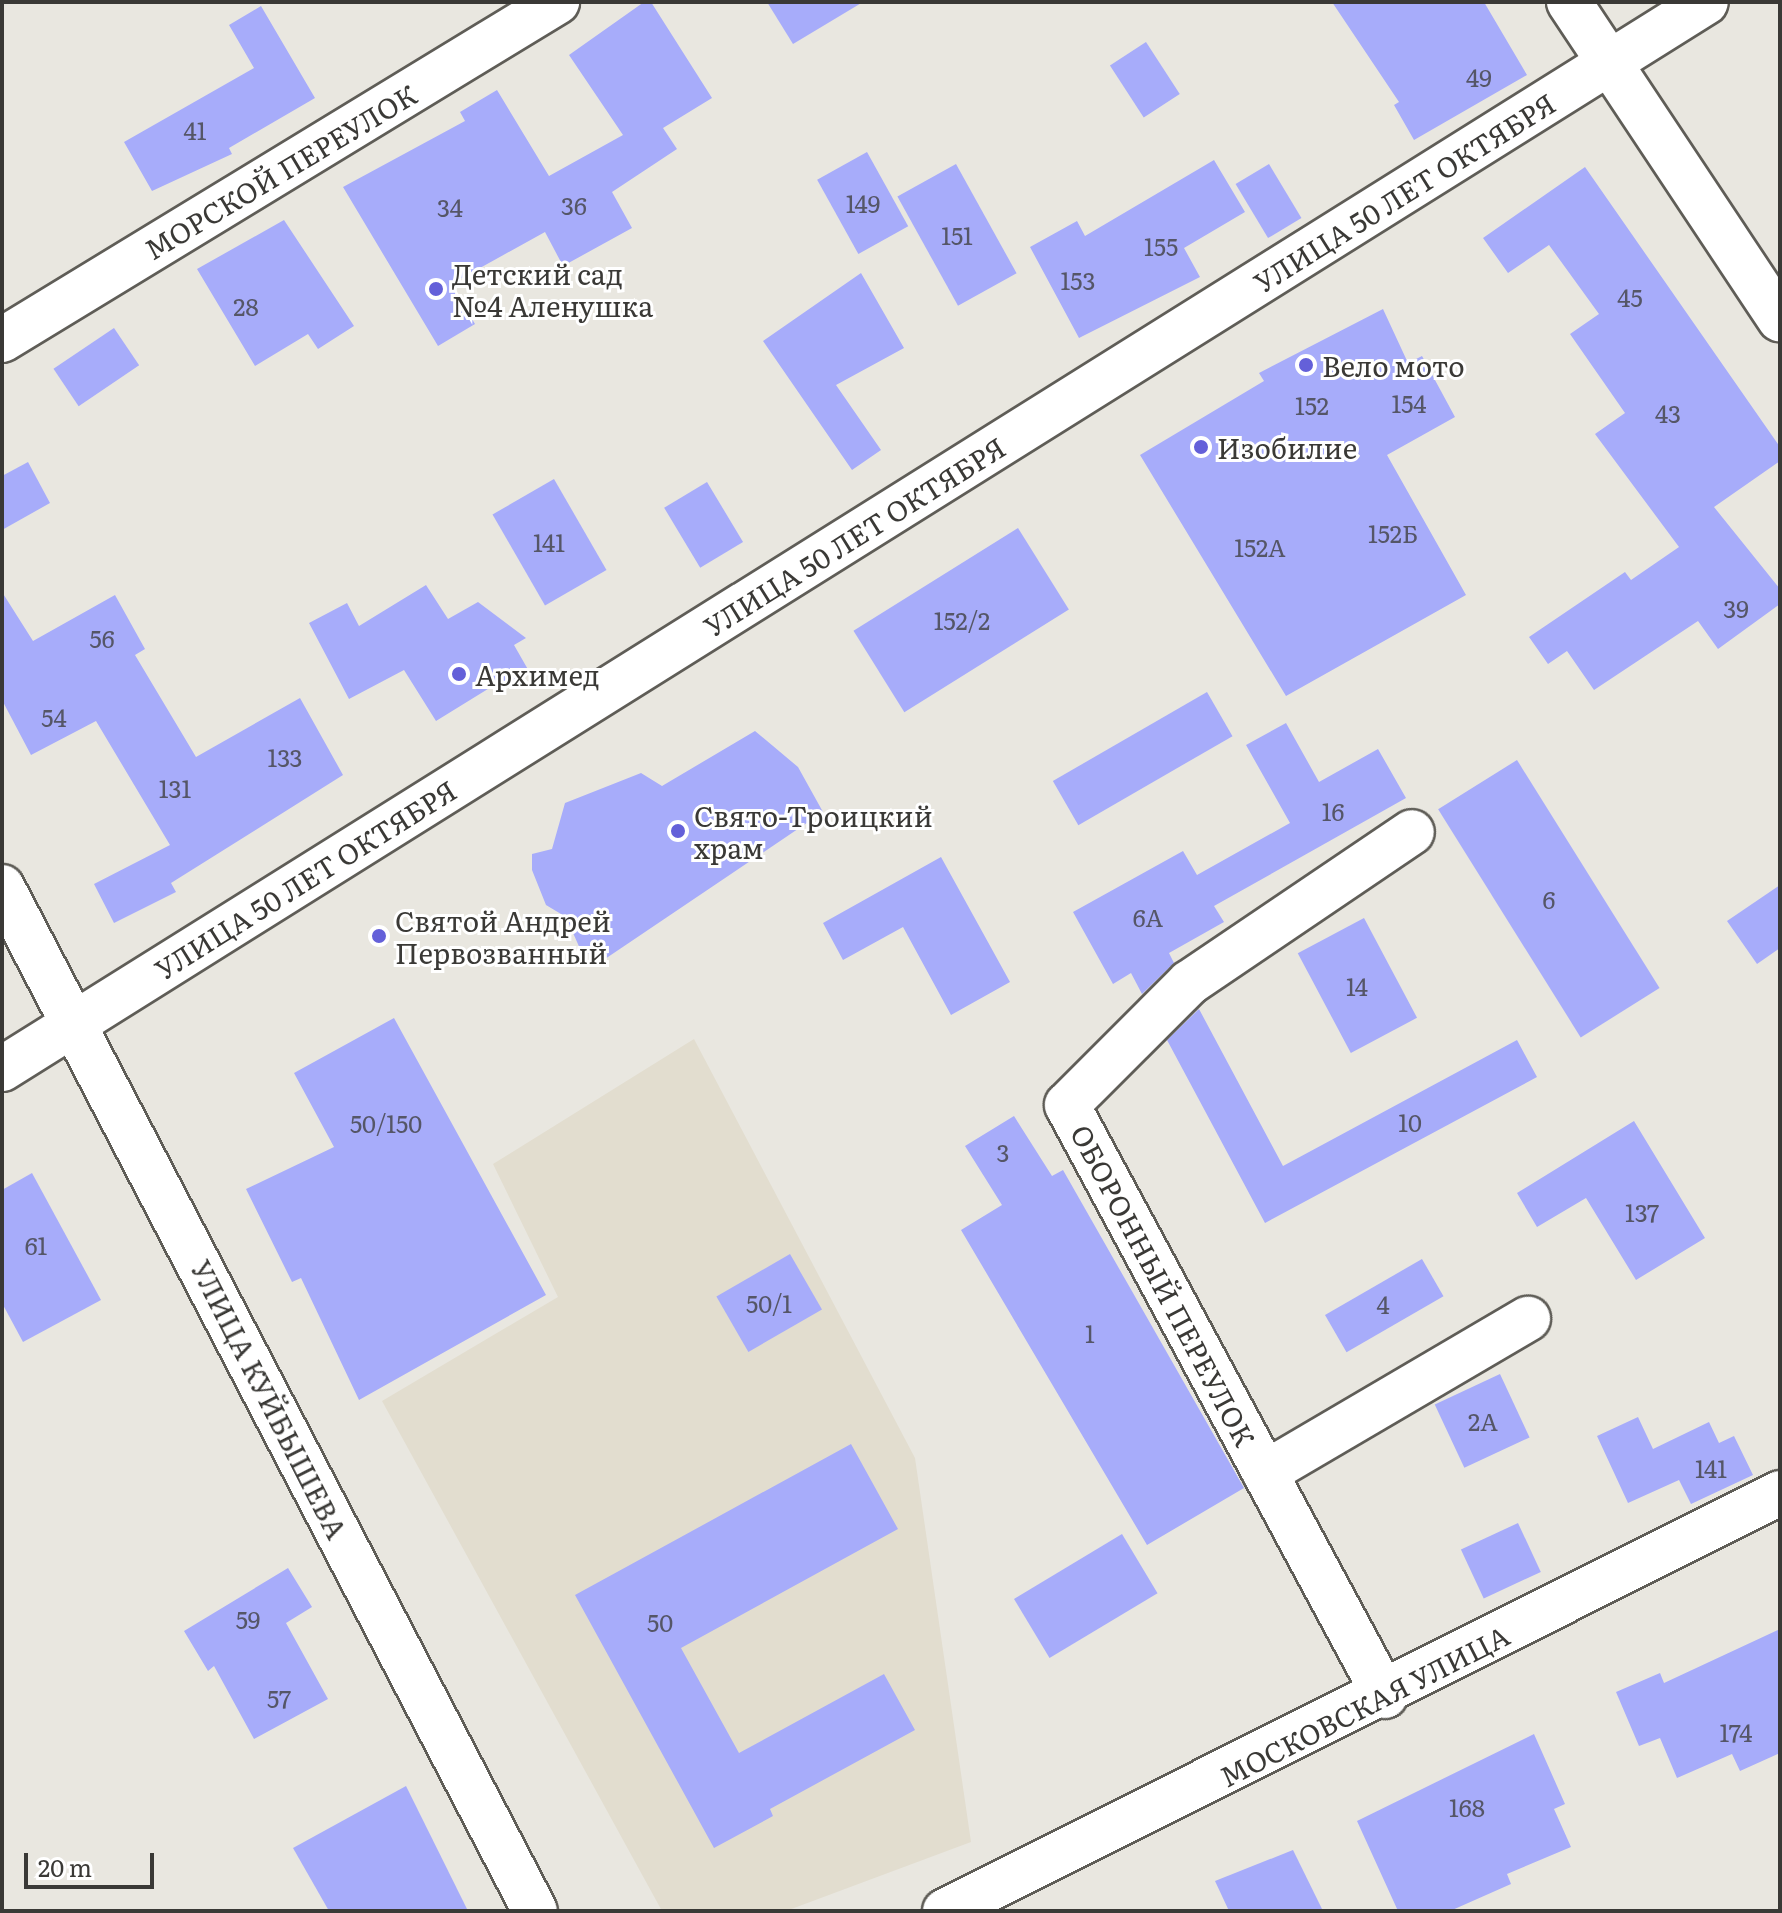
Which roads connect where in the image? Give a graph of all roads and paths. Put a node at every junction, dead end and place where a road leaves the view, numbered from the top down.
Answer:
1 (557, 2) edge
2 (1569, 2) edge
3 (1706, 2) edge
4 (1608, 65) junction
5 (1780, 319) edge
6 (2, 340) edge
7 (1412, 832) dead end
8 (2, 887) edge
9 (74, 1022) junction
10 (2, 1069) edge
11 (1528, 1319) dead end
12 (1265, 1473) junction
13 (1780, 1493) edge
14 (1385, 1696) junction
15 (535, 1911) edge
16 (945, 1911) edge

1 - 6 street, МОРСКОЙ ПЕРЕУЛОК
2 - 4 street
3 - 4 street, УЛИЦА 50 ЛЕТ ОКТЯБРЯ
4 - 5 street
4 - 9 street, УЛИЦА 50 ЛЕТ ОКТЯБРЯ
7 - 12 street, ОБОРОННЫЙ ПЕРЕУЛОК
8 - 9 street, УЛИЦА КУЙБЫШЕВА
9 - 10 street, УЛИЦА 50 ЛЕТ ОКТЯБРЯ
9 - 15 street, УЛИЦА КУЙБЫШЕВА
11 - 12 street, ОБОРОННЫЙ ПЕРЕУЛОК
12 - 14 street, ОБОРОННЫЙ ПЕРЕУЛОК
13 - 14 street, МОСКОВСКАЯ УЛИЦА
14 - 16 street, МОСКОВСКАЯ УЛИЦА

